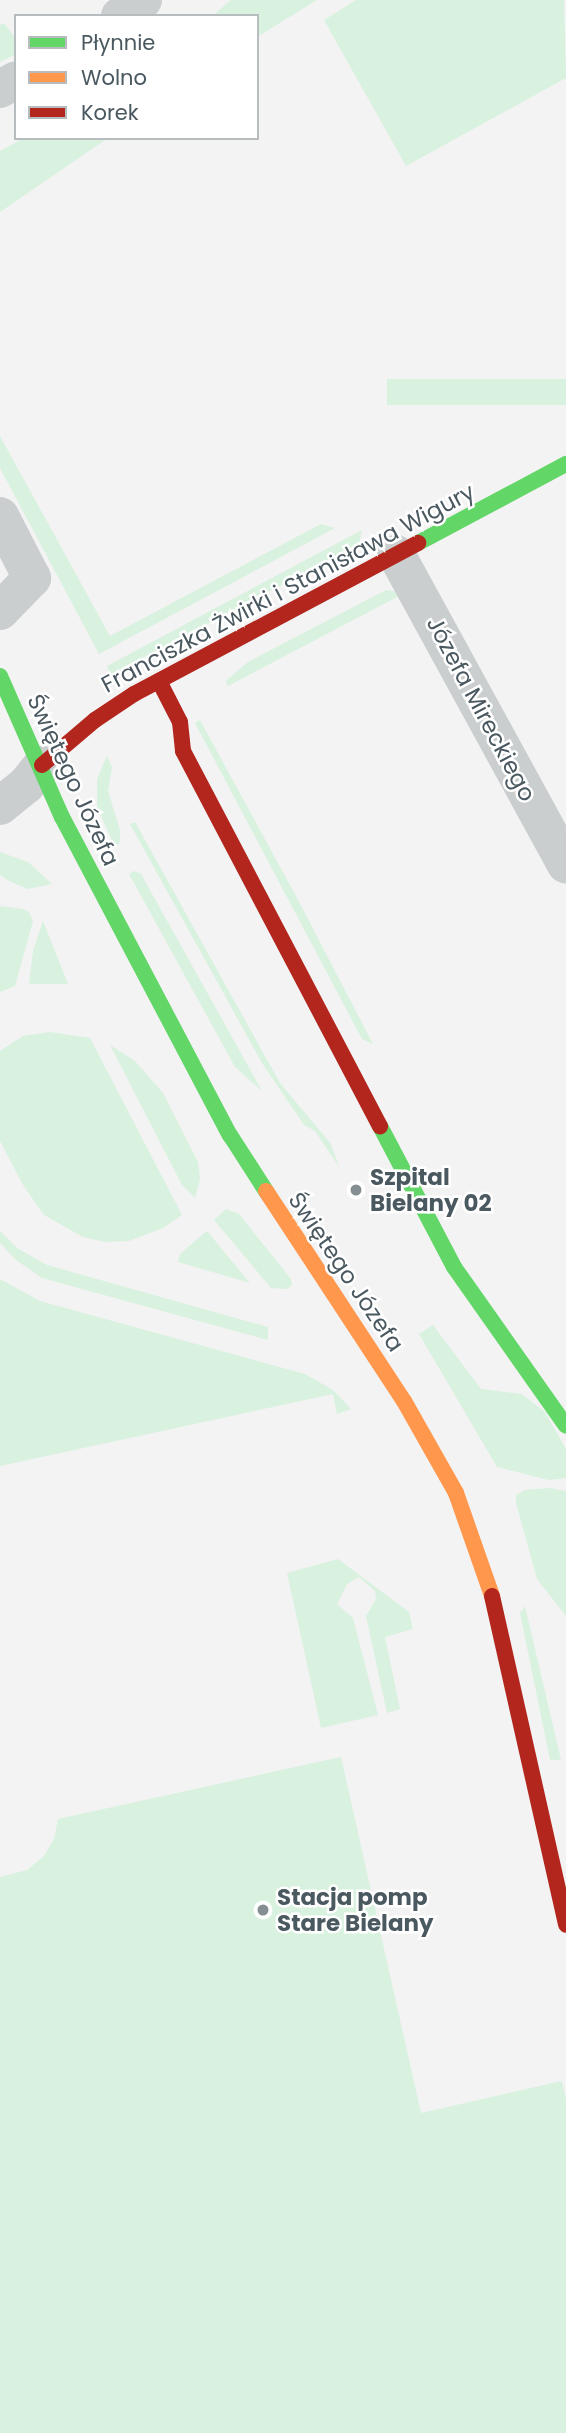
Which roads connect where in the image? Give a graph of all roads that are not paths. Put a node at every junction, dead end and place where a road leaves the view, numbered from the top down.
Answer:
1 (143, 0) edge
2 (123, 14) edge
3 (566, 464) edge
4 (0, 516) edge
5 (397, 554) junction
6 (0, 611) edge
7 (0, 676) edge
8 (159, 681) junction
9 (42, 765) junction
10 (0, 806) edge
11 (566, 865) edge
12 (566, 1426) edge
13 (566, 1925) edge

1 - 2 street
3 - 5 street, Franciszka Żwirki i Stanisława Wigury
4 - 6 street
5 - 8 street, Franciszka Żwirki i Stanisława Wigury
5 - 11 street, Józefa Mireckiego
7 - 9 street, Świętego Józefa
8 - 9 street, Franciszka Żwirki i Stanisława Wigury
8 - 12 street
9 - 10 street
9 - 13 street, Świętego Józefa

